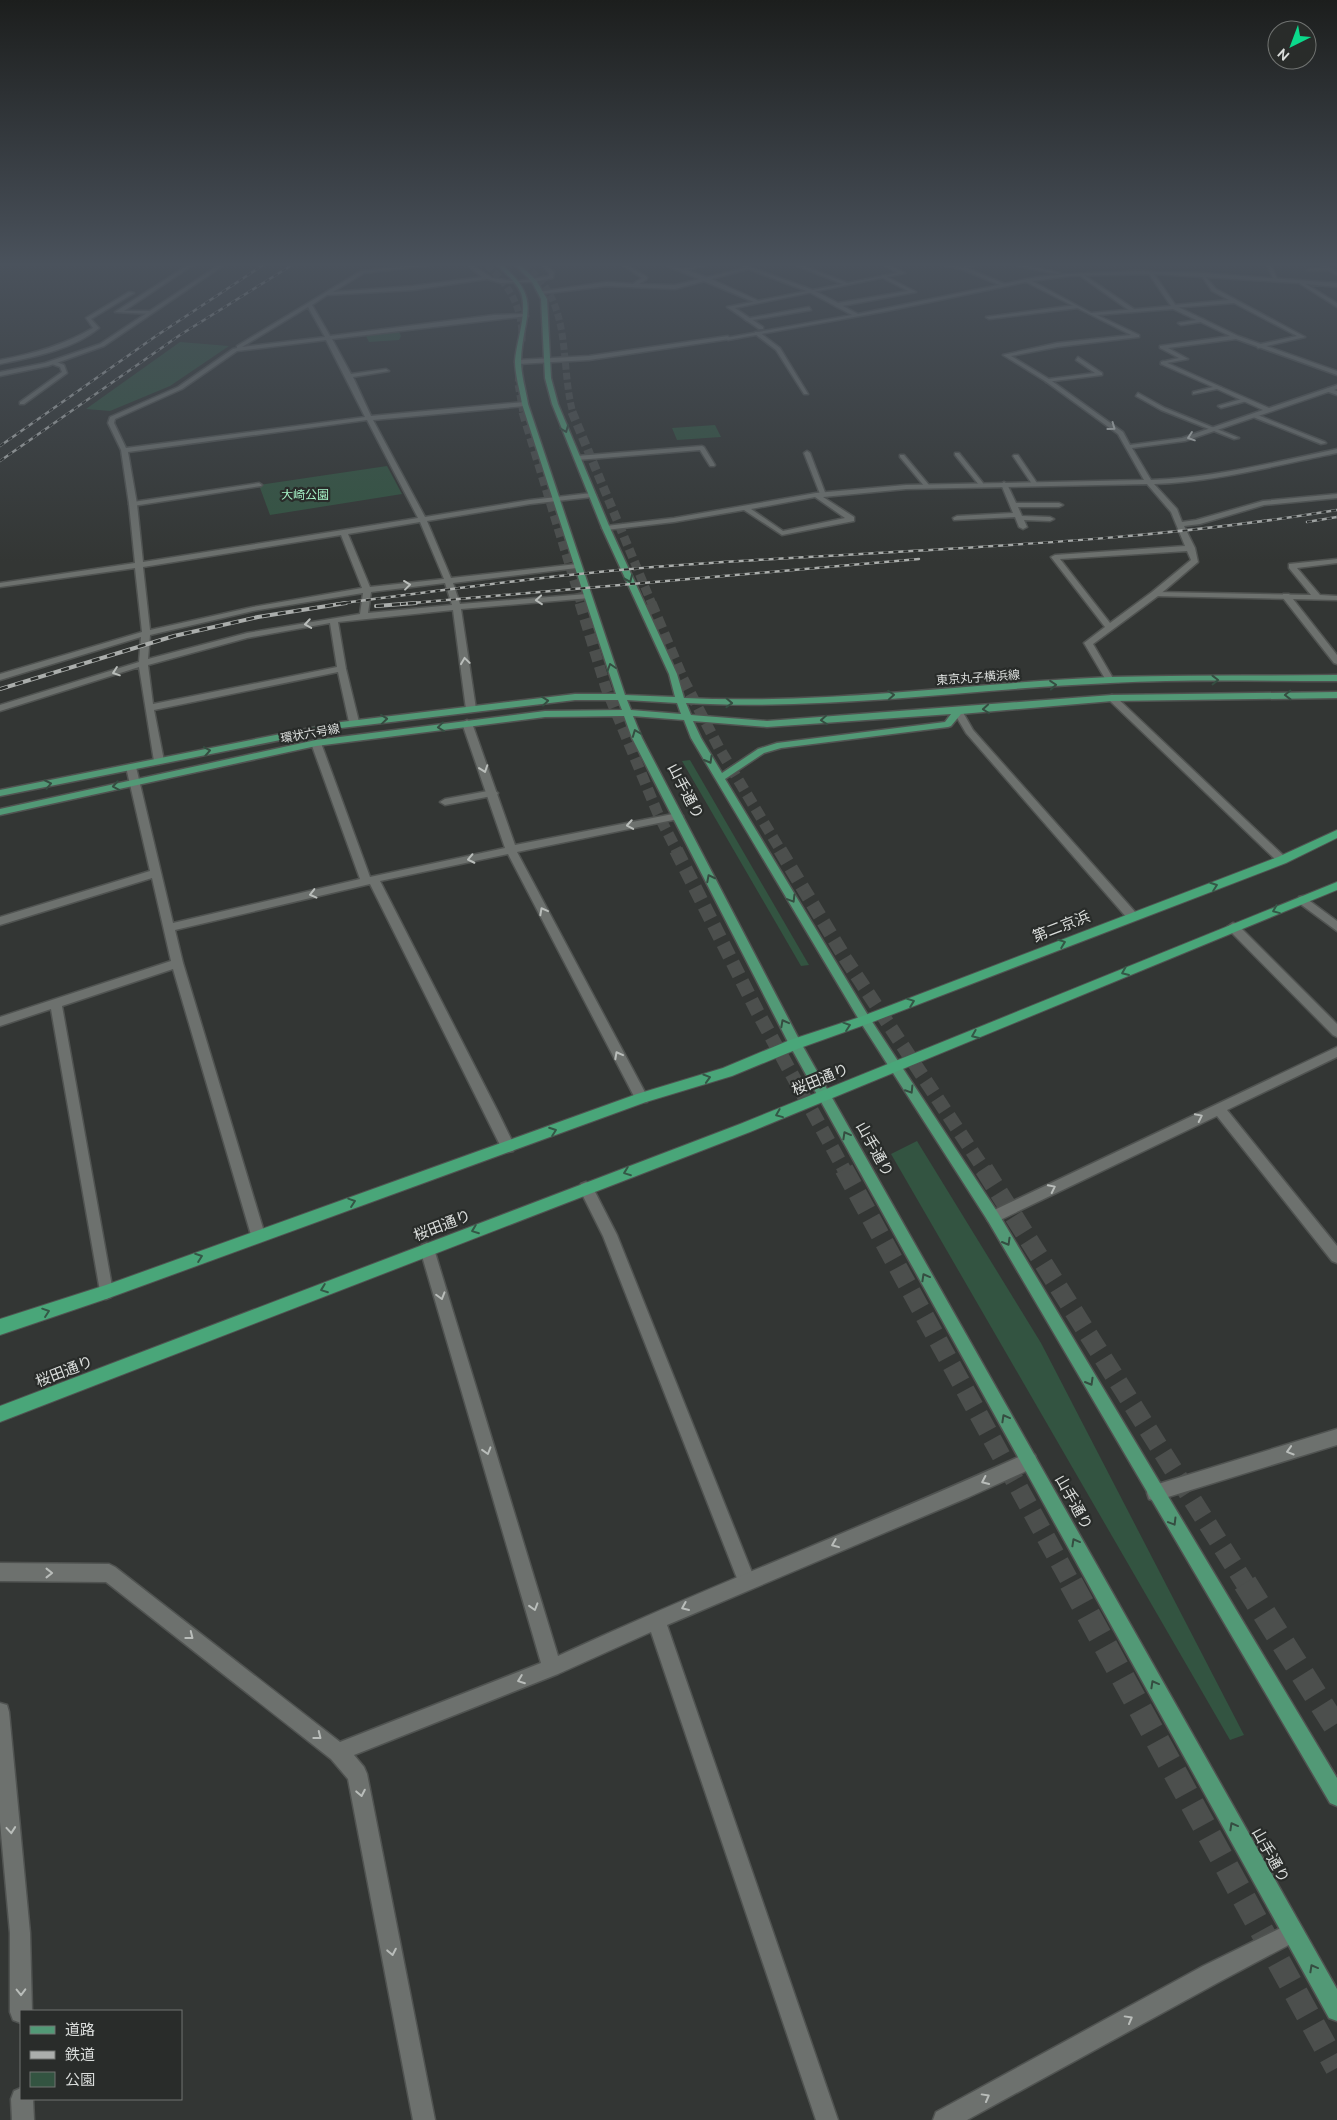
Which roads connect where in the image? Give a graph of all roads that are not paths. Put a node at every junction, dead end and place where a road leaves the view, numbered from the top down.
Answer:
1 (49, 364) edge
2 (56, 364) edge
3 (215, 364) edge
4 (342, 364) edge
5 (518, 364) edge
6 (548, 364) edge
7 (788, 364) edge
8 (1020, 364) edge
9 (1085, 364) edge
10 (1165, 364) edge
11 (1310, 364) edge
12 (386, 371) dead end
13 (1337, 373) edge
14 (0, 374) edge
15 (349, 376) junction
16 (1048, 381) junction
17 (1337, 387) edge
18 (1219, 388) junction
19 (1328, 390) junction
20 (806, 393) dead end
21 (1195, 393) dead end
22 (1337, 393) edge
23 (1138, 395) dead end
24 (1245, 400) junction
25 (22, 403) dead end
26 (525, 404) junction
27 (1221, 406) dead end
28 (1268, 411) junction
29 (1255, 416) junction
30 (368, 418) junction
31 (1215, 429) junction
32 (1236, 438) dead end
33 (1324, 443) dead end
34 (1128, 447) junction
35 (124, 450) junction
36 (1337, 450) edge
37 (807, 452) dead end
38 (957, 454) dead end
39 (902, 456) dead end
40 (1016, 456) dead end
41 (577, 458) junction
42 (712, 465) dead end
43 (1148, 480) junction
44 (1034, 483) junction
45 (982, 484) junction
46 (1004, 484) junction
47 (259, 485) dead end
48 (927, 486) junction
49 (820, 494) junction
50 (592, 496) junction
51 (1337, 496) edge
52 (557, 499) junction
53 (133, 504) junction
54 (1014, 505) junction
55 (1059, 505) dead end
56 (746, 508) junction
57 (1019, 517) junction
58 (957, 518) dead end
59 (1050, 519) dead end
60 (423, 520) junction
61 (1180, 524) junction
62 (1023, 527) dead end
63 (606, 528) junction
64 (344, 533) junction
65 (1191, 548) junction
66 (1337, 561) edge
67 (139, 565) junction
68 (577, 566) junction
69 (448, 580) junction
70 (0, 585) edge
71 (366, 590) junction
72 (1155, 594) junction
73 (587, 596) junction
74 (1286, 596) junction
75 (1317, 597) junction
76 (1337, 598) edge
77 (457, 608) junction
78 (364, 616) junction
79 (334, 620) junction
80 (1110, 628) junction
81 (146, 633) junction
82 (1337, 661) edge
83 (143, 662) junction
84 (342, 669) junction
85 (0, 677) edge
86 (1337, 678) edge
87 (1110, 680) junction
88 (1337, 695) edge
89 (621, 697) junction
90 (1112, 698) junction
91 (680, 700) junction
92 (0, 708) edge
93 (149, 708) junction
94 (471, 709) junction
95 (958, 711) junction
96 (628, 712) junction
97 (688, 718) junction
98 (354, 722) junction
99 (467, 723) junction
100 (316, 743) junction
101 (158, 761) junction
102 (131, 766) junction
103 (720, 778) junction
104 (135, 783) junction
105 (492, 793) junction
106 (0, 794) edge
107 (445, 802) dead end
108 (0, 812) edge
109 (678, 816) junction
110 (1337, 834) edge
111 (511, 850) junction
112 (1282, 860) junction
113 (156, 873) junction
114 (370, 881) junction
115 (1337, 886) edge
116 (1303, 900) junction
117 (1132, 916) junction
118 (0, 921) edge
119 (1337, 926) edge
120 (1233, 927) junction
121 (168, 928) junction
122 (177, 963) junction
123 (56, 1004) junction
124 (865, 1020) junction
125 (0, 1022) edge
126 (1337, 1032) edge
127 (795, 1044) junction
128 (1337, 1052) edge
129 (896, 1068) junction
130 (824, 1096) junction
131 (642, 1098) junction
132 (1218, 1108) junction
133 (508, 1147) junction
134 (586, 1188) junction
135 (993, 1216) junction
136 (258, 1236) junction
137 (427, 1249) junction
138 (1337, 1257) edge
139 (106, 1292) junction
140 (0, 1328) edge
141 (0, 1414) edge
142 (1337, 1437) edge
143 (1029, 1461) junction
144 (1155, 1493) junction
145 (0, 1572) edge
146 (746, 1580) junction
147 (656, 1620) junction
148 (552, 1668) junction
149 (0, 1712) edge
150 (338, 1752) junction
151 (1337, 1796) edge
152 (1293, 1932) junction
153 (21, 2010) edge
154 (1337, 2010) edge
155 (22, 2100) edge
156 (23, 2120) edge
157 (424, 2120) edge
158 (827, 2120) edge
159 (944, 2120) edge

1 - 14 street
2 - 25 street
3 - 35 street
4 - 15 street
5 - 26 main road, 山手通り
6 -> 41 main road
7 - 20 street
8 - 16 street
9 - 16 street
10 - 18 street
11 - 13 street
12 - 15 street
15 - 30 street
16 -> 34 street
17 - 19 street
18 - 21 street
18 - 24 street
19 - 22 street
19 - 28 street
23 - 31 street
24 - 27 street
24 - 28 street
26 - 30 street
26 - 52 main road, 山手通り
28 - 29 street
29 - 31 street
29 - 33 street
30 - 35 street
30 - 60 street
31 - 32 street
31 -> 34 street
34 - 43 street
35 - 53 street
36 - 43 street
37 - 49 street
38 - 45 street
39 - 48 street
40 - 44 street
41 - 42 street
41 - 50 main road
43 - 44 street
43 - 61 street
44 - 46 street
45 - 46 street
45 - 48 street
46 - 54 street
47 - 53 street
48 - 49 street
49 - 56 street
49 - 56 street
50 - 52 street
50 - 63 main road
51 - 61 street
52 - 60 street
52 - 68 main road, 山手通り
53 - 67 street
54 - 55 street
54 - 57 street
56 - 63 street
57 - 58 street
57 - 59 street
57 - 62 street
60 - 64 street
60 - 69 street
61 - 65 street
63 -> 91 main road
64 - 67 street
64 - 71 street
65 - 72 street
65 - 80 street
66 - 75 street
67 - 70 street
67 - 81 street
68 - 69 street
68 - 73 main road, 山手通り
71 -> 69 street
69 - 77 street
71 - 78 street
71 - 81 street
72 - 74 street
72 - 80 street
73 -> 77 street
89 -> 73 main road, 山手通り
74 - 75 street
74 - 82 street
75 - 76 street
77 - 78 street
94 -> 77 street
78 - 79 street
79 -> 83 street
79 - 84 street
80 - 87 street
81 - 83 street
81 - 85 street
83 -> 92 street
83 - 93 street
84 - 93 street
84 - 98 street
87 -> 86 main road, 東京丸子横浜線
91 -> 87 main road, 東京丸子横浜線
88 -> 90 main road
89 - 91 main road, 東京丸子横浜線
94 -> 89 main road, 環状六号線
89 - 96 main road, 山手通り
90 -> 95 main road
90 - 112 street
91 - 97 main road
93 - 101 street
98 -> 94 main road, 環状六号線
95 -> 97 main road
95 - 103 main road
95 - 117 street
96 - 97 main road
96 - 99 main road, 環状六号線
109 -> 96 main road, 山手通り
97 -> 103 main road
101 -> 98 main road, 環状六号線
99 -> 100 main road, 環状六号線
99 -> 105 street
100 - 104 main road, 環状六号線
100 - 114 street
101 - 102 main road, 環状六号線
102 - 104 street
106 -> 102 main road, 環状六号線
103 -> 124 main road
104 -> 108 main road, 環状六号線
104 - 113 street
105 - 107 street
105 - 111 street
109 -> 111 street
127 -> 109 main road, 山手通り
110 - 112 highway, 第二京浜
111 -> 114 street
131 -> 111 street
117 -> 112 highway, 第二京浜
113 - 118 street
113 - 121 street
114 -> 121 street
114 - 133 street
115 - 116 highway
116 - 119 street
116 -> 120 highway
124 -> 117 highway, 第二京浜
120 - 126 street
120 -> 129 highway
121 - 122 street
122 - 123 street
122 - 136 street
123 - 125 street
123 - 139 street
127 -> 124 highway, 第二京浜
124 - 129 main road
127 - 130 main road, 山手通り
131 -> 127 highway
128 - 132 street
129 - 130 highway, 桜田通り
129 -> 135 main road
130 -> 134 highway, 桜田通り
143 -> 130 main road, 山手通り
133 -> 131 highway
135 -> 132 street
132 - 138 street
136 -> 133 highway
134 -> 137 highway, 桜田通り
134 - 146 street
135 -> 144 main road
139 -> 136 highway
137 -> 141 highway, 桜田通り
137 -> 148 street
140 -> 139 highway
142 -> 144 street
143 -> 146 street
152 -> 143 main road, 山手通り
144 -> 151 main road
145 -> 150 street
146 -> 147 street
147 - 148 street
147 - 158 street
148 -> 150 street
149 -> 153 street
150 -> 157 street
154 -> 152 main road, 山手通り
159 -> 152 street
155 - 156 street

